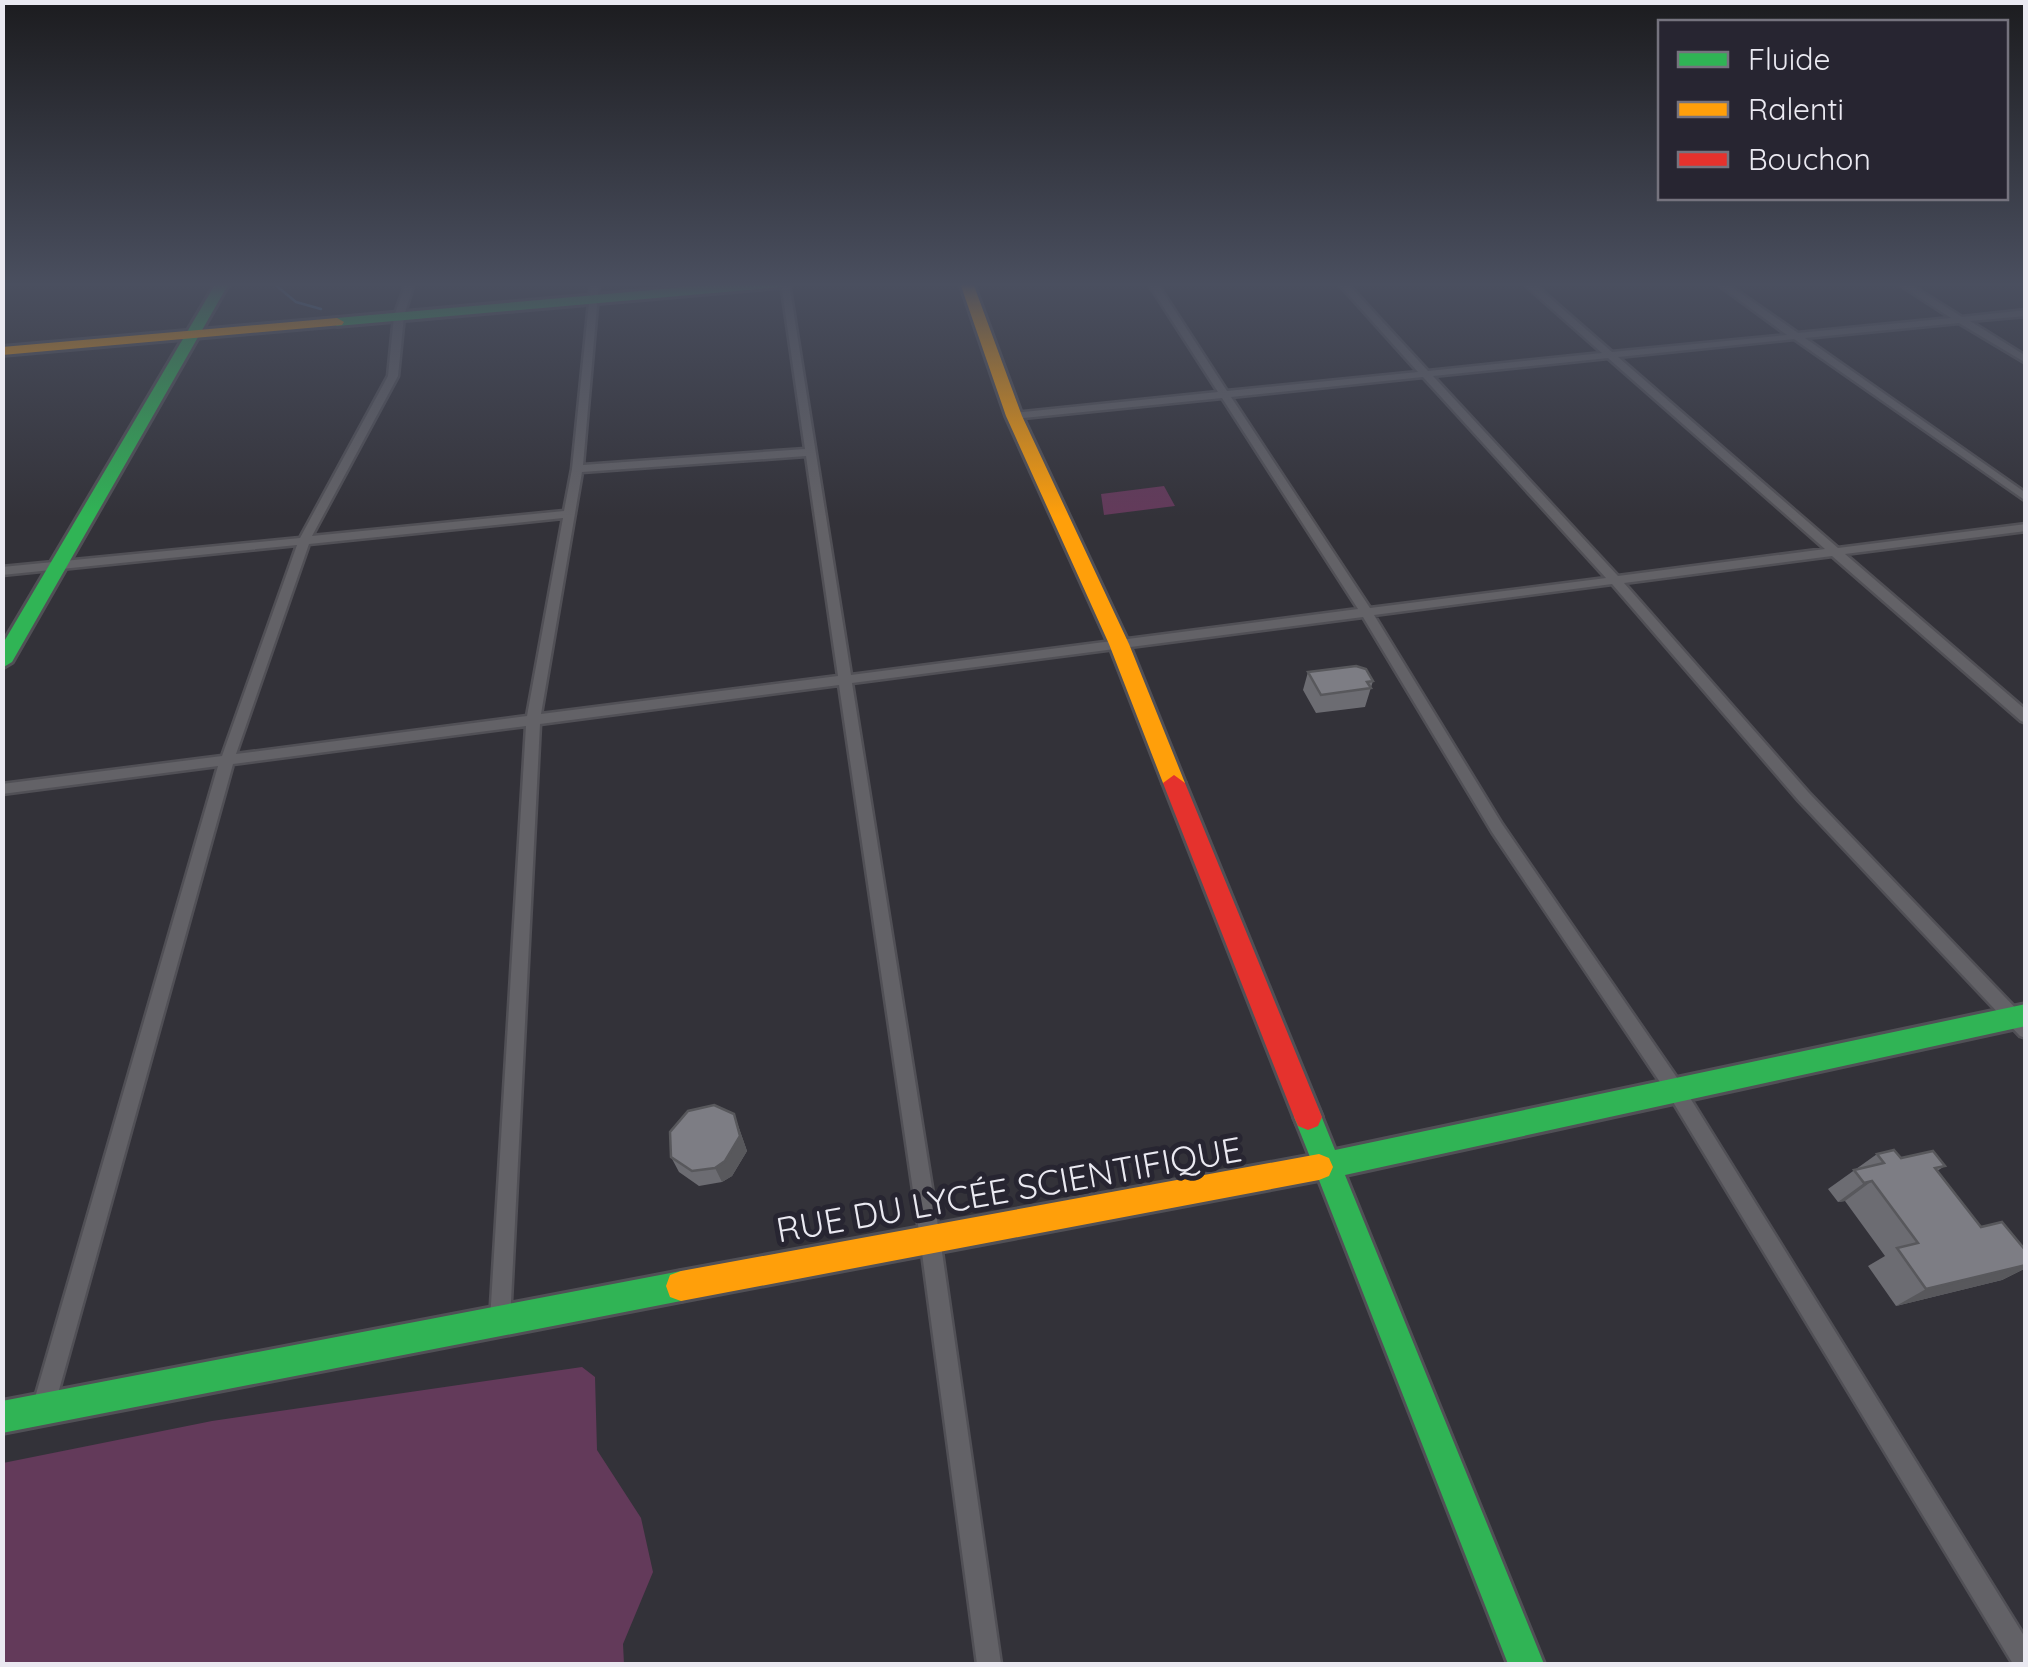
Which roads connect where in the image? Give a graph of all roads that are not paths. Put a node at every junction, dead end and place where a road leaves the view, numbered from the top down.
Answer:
1 (179, 361) edge
2 (395, 361) edge
3 (587, 361) edge
4 (795, 361) edge
5 (994, 361) edge
6 (1203, 361) edge
7 (1413, 361) edge
8 (1564, 361) edge
9 (1615, 361) edge
10 (1830, 361) edge
11 (1426, 375) junction
12 (1225, 395) junction
13 (1014, 416) junction
14 (811, 452) junction
15 (576, 469) junction
16 (2026, 498) edge
17 (568, 514) junction
18 (2026, 527) edge
19 (306, 539) junction
20 (1834, 552) junction
21 (57, 566) junction
22 (2, 571) edge
23 (1615, 580) junction
24 (1366, 612) junction
25 (1119, 644) junction
26 (2, 662) edge
27 (844, 680) junction
28 (2026, 718) edge
29 (533, 720) junction
30 (226, 760) junction
31 (2, 789) edge
32 (2022, 1021) edge
33 (1676, 1091) junction
34 (1325, 1165) junction
35 (930, 1238) junction
36 (500, 1321) junction
37 (43, 1408) junction
38 (2, 1416) edge
39 (2026, 1663) edge
40 (989, 1664) edge
41 (1526, 1664) edge

1 - 21 street
2 - 19 street
3 - 15 street
4 - 14 street
5 - 13 street
6 - 12 street
7 - 11 street
8 - 11 street
9 - 20 street
10 - 16 street
11 - 12 street
11 - 23 street
12 - 13 street
12 - 24 street
13 - 25 street
14 - 15 street
14 - 27 street
15 - 17 street
17 - 19 street
17 - 29 street
18 - 20 street
19 - 21 street
19 - 30 street
20 - 23 street
20 - 28 street
21 - 22 street
21 - 26 street
23 - 24 street
23 - 32 street
24 - 25 street
24 - 33 street
25 - 27 street
25 - 34 street
27 - 29 street
27 - 35 street
29 - 30 street
29 - 36 street
30 - 31 street
30 - 37 street
32 - 33 street, RUE DU LYCÉE SCIENTIFIQUE
33 - 34 street, RUE DU LYCÉE SCIENTIFIQUE
33 - 39 street
34 - 35 street, RUE DU LYCÉE SCIENTIFIQUE
34 - 41 street
35 - 36 street, RUE DU LYCÉE SCIENTIFIQUE
35 - 40 street
36 - 37 street, RUE DU LYCÉE SCIENTIFIQUE
37 - 38 street, RUE DU LYCÉE SCIENTIFIQUE

